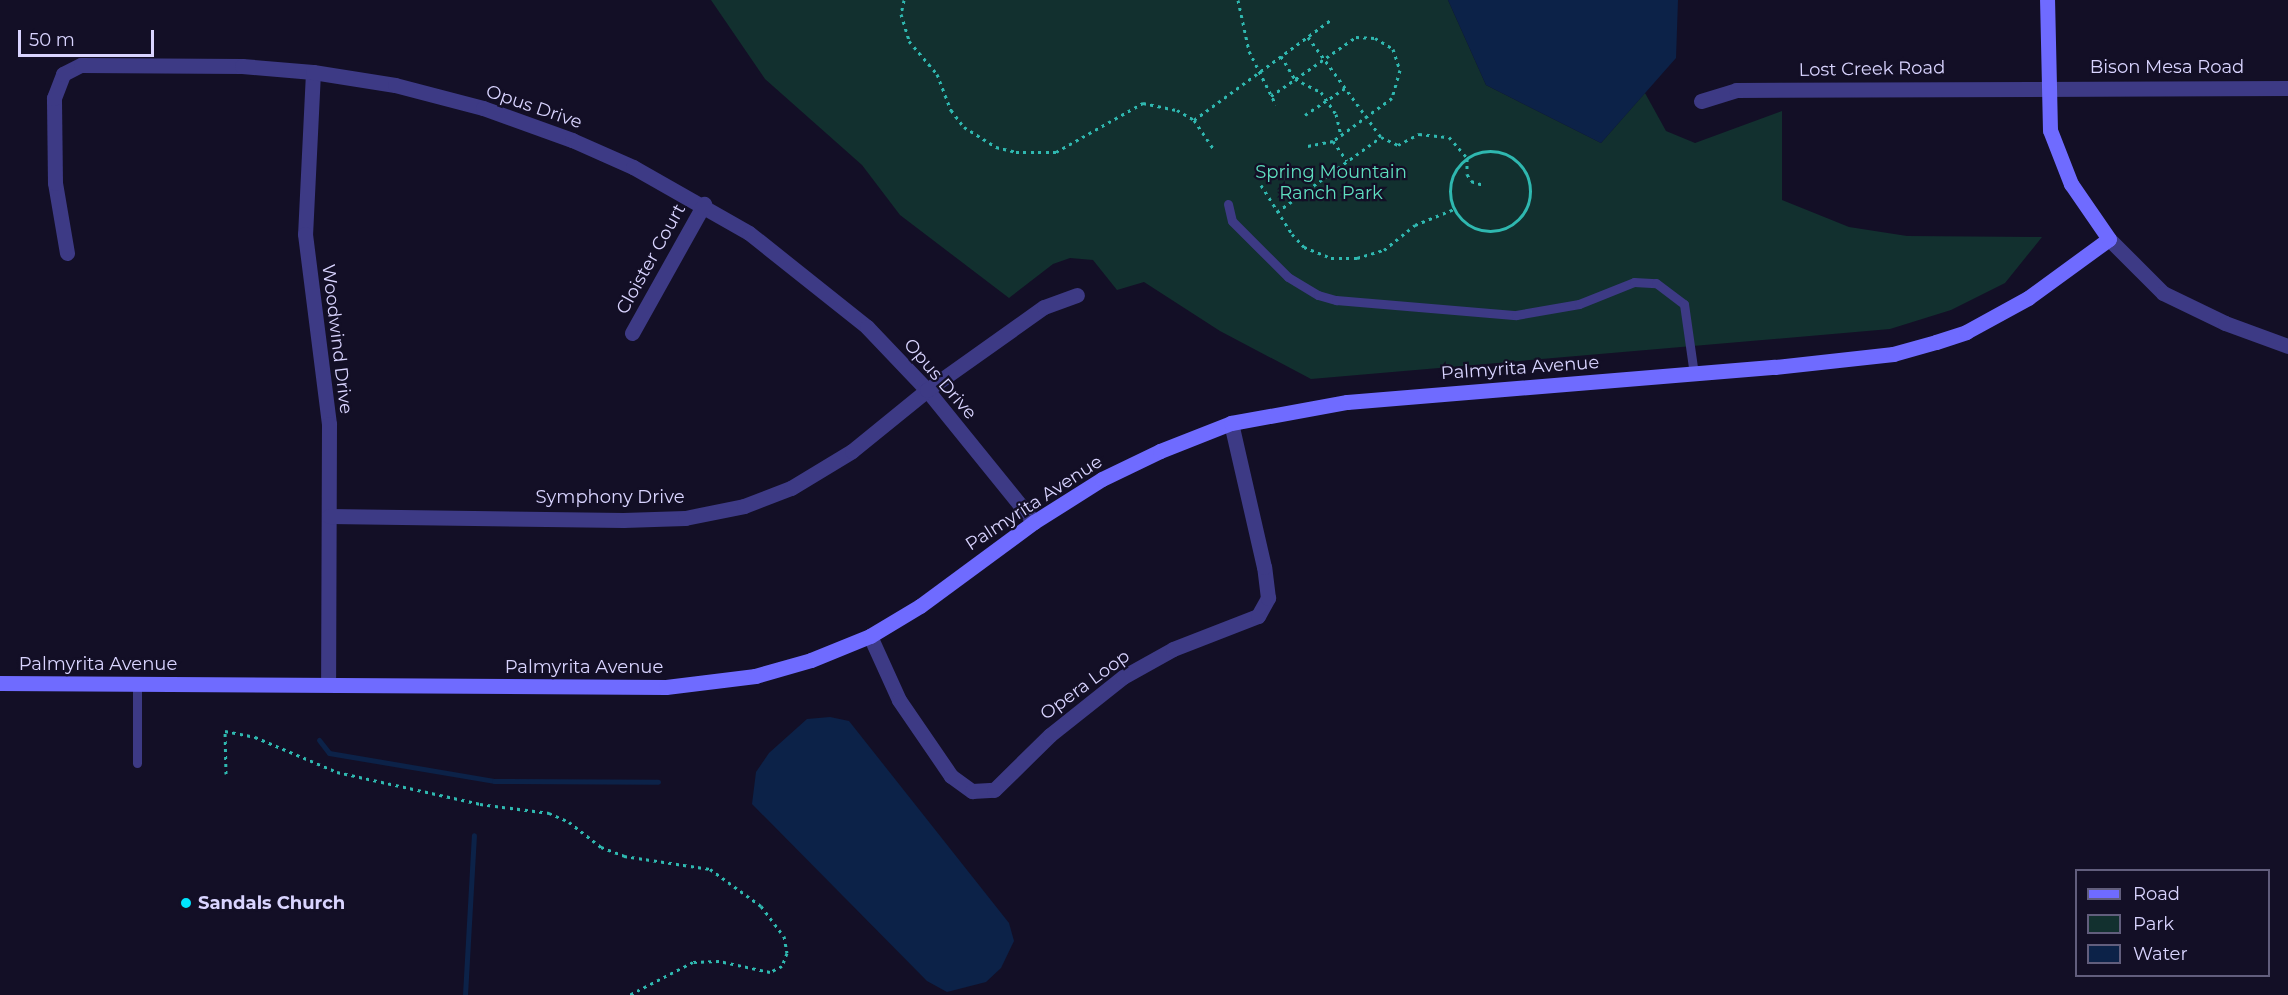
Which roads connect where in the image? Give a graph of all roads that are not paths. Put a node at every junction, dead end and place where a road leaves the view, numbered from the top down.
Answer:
1 (2046, 0) edge
2 (313, 72) junction
3 (2046, 87) junction
4 (2288, 88) edge
5 (1701, 101) dead end
6 (704, 204) junction
7 (1228, 204) dead end
8 (2109, 239) junction
9 (67, 253) dead end
10 (1077, 295) dead end
11 (632, 333) dead end
12 (2288, 346) edge
13 (1694, 375) junction
14 (927, 390) junction
15 (1231, 423) junction
16 (329, 516) junction
17 (1034, 522) junction
18 (870, 636) junction
19 (0, 683) edge
20 (137, 683) junction
21 (328, 684) junction
22 (137, 763) dead end

1 - 3 street
2 - 6 street, Opus Drive
2 - 9 street, Opus Drive
2 - 16 street, Woodwind Drive
3 - 4 street, Bison Mesa Road
3 - 5 street, Lost Creek Road
3 - 8 street
6 - 11 street, Cloister Court
6 - 14 street, Opus Drive
7 - 13 lane
8 - 12 street
8 - 13 street, Palmyrita Avenue
10 - 14 street, Symphony Drive
13 - 15 street, Palmyrita Avenue
14 - 16 street, Symphony Drive
14 - 17 street, Opus Drive
15 - 17 street, Palmyrita Avenue
15 - 18 street, Opera Loop
16 - 21 street, Woodwind Drive
17 - 18 street, Palmyrita Avenue
18 - 21 street, Palmyrita Avenue
19 - 20 street, Palmyrita Avenue
20 - 21 street, Palmyrita Avenue
20 - 22 lane

